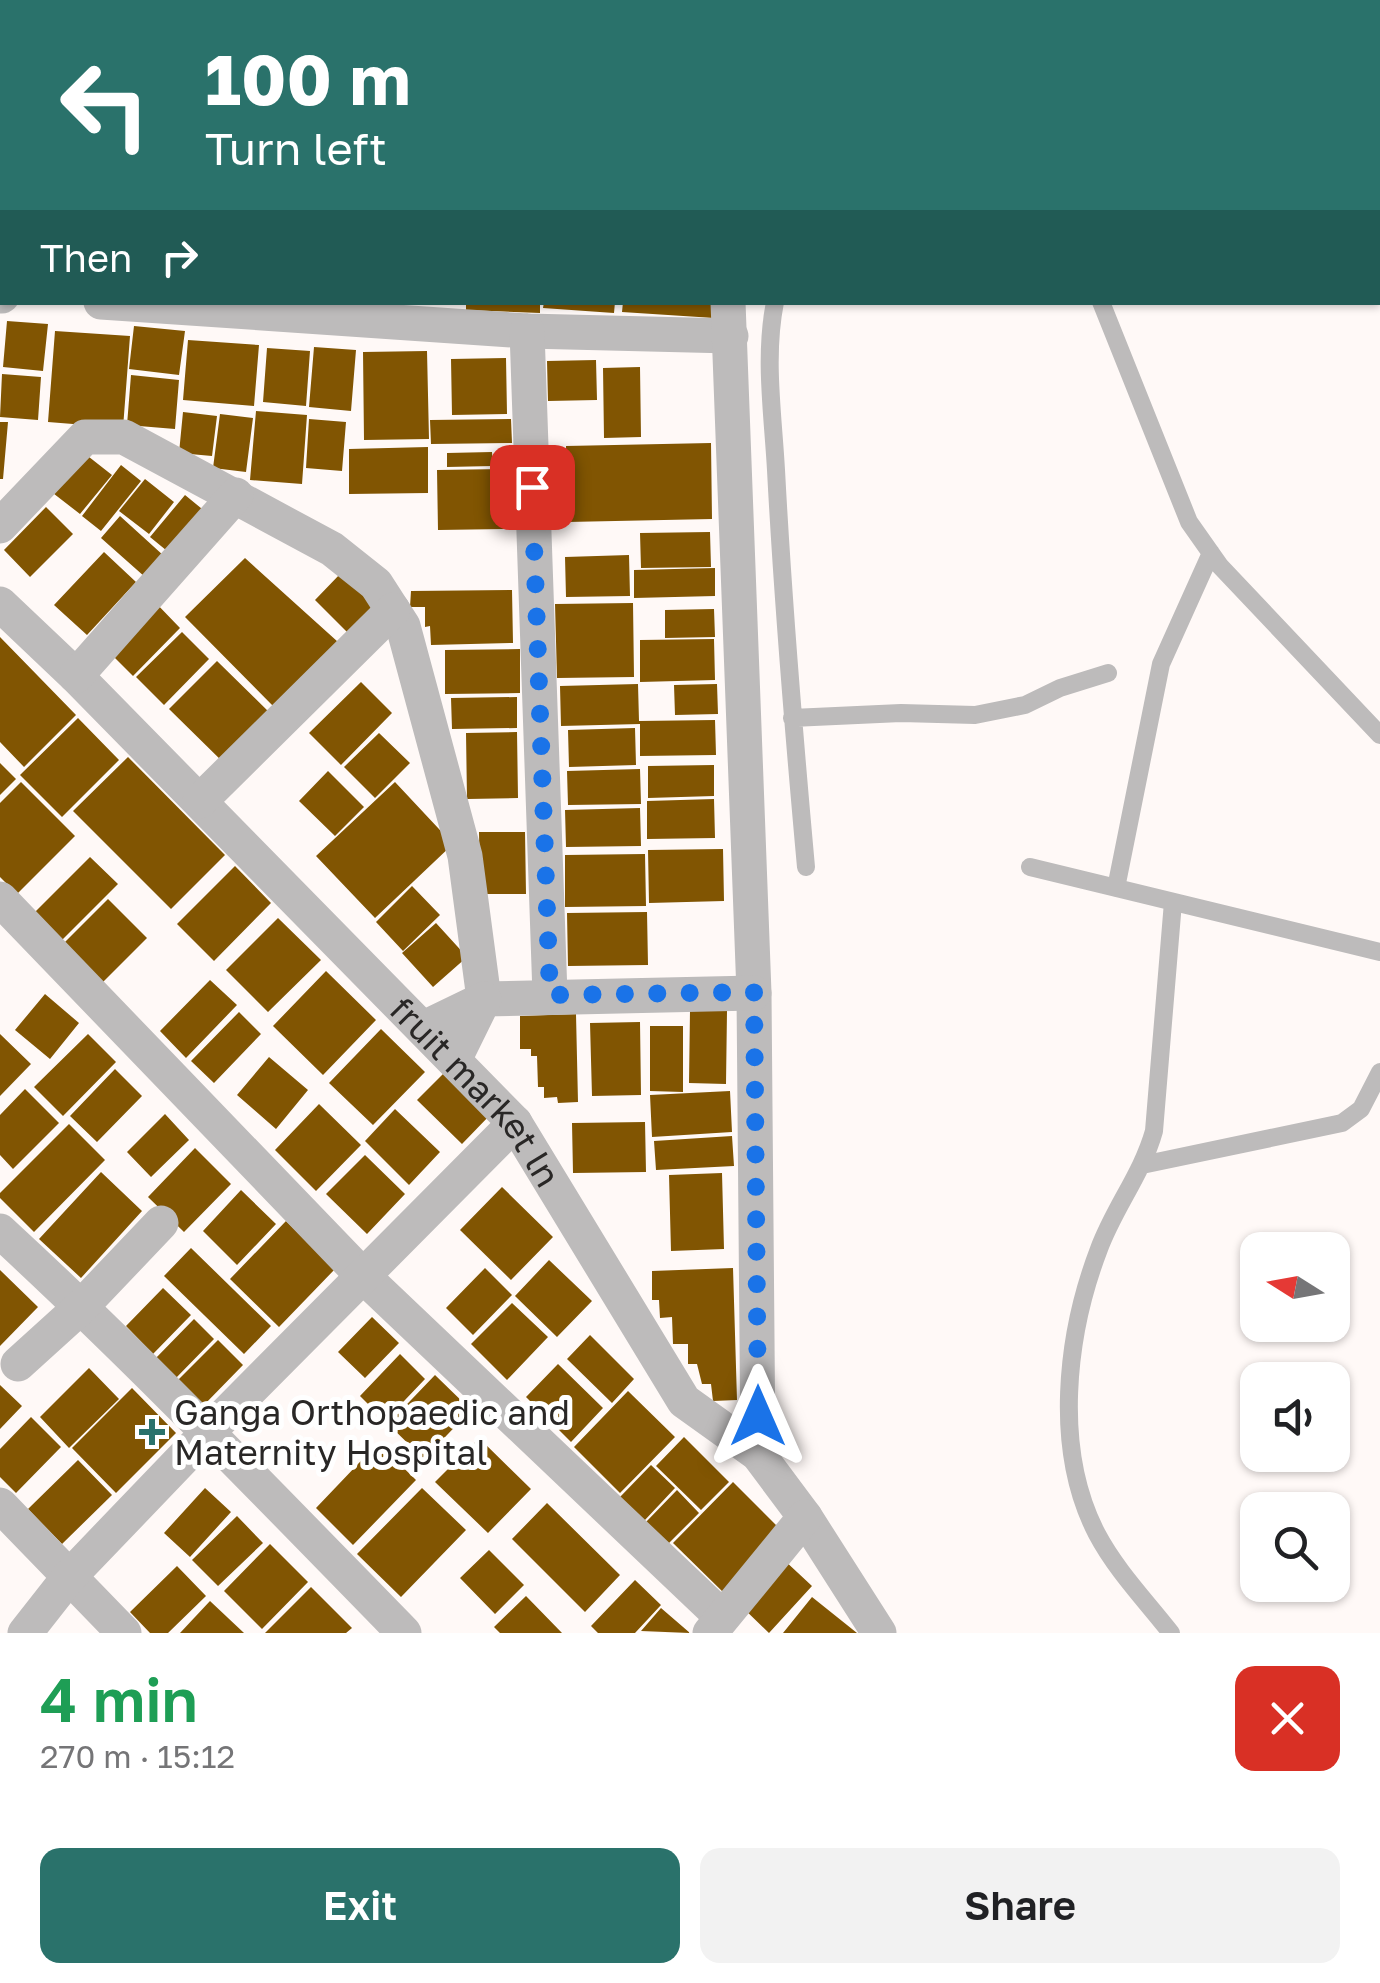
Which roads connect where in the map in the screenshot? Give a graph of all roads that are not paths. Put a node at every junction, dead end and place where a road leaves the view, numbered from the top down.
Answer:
1 (146, 305) edge
2 (774, 305) edge
3 (1103, 305) edge
4 (730, 319) edge
5 (527, 330) junction
6 (236, 495) junction
7 (0, 526) edge
8 (1211, 554) junction
9 (0, 604) edge
10 (392, 610) junction
11 (1108, 673) dead end
12 (76, 676) junction
13 (792, 718) junction
14 (1380, 735) edge
15 (200, 801) junction
16 (806, 867) dead end
17 (1030, 867) dead end
18 (1116, 888) junction
19 (0, 899) edge
20 (1174, 902) junction
21 (1380, 952) edge
22 (754, 992) junction
23 (550, 995) junction
24 (484, 999) junction
25 (424, 1028) junction
26 (454, 1060) junction
27 (1380, 1072) edge
28 (515, 1124) junction
29 (1142, 1165) junction
30 (162, 1222) dead end
31 (0, 1231) edge
32 (363, 1276) junction
33 (82, 1306) junction
34 (18, 1364) dead end
35 (208, 1432) junction
36 (758, 1454) junction
37 (0, 1505) edge
38 (805, 1518) junction
39 (68, 1577) junction
40 (716, 1624) edge
41 (25, 1633) edge
42 (124, 1633) edge
43 (404, 1633) edge
44 (878, 1633) edge
45 (1171, 1633) edge

1 - 5 street
2 - 13 lane
3 - 8 lane
4 - 5 street
4 - 22 street
5 - 23 street
6 - 7 street
6 - 10 street
6 - 12 street
8 - 14 lane
8 - 18 lane
9 - 12 street, fruit market ln
10 - 15 street
10 - 24 street
11 - 13 lane
12 - 15 street, fruit market ln
13 - 16 lane
15 - 25 street, fruit market ln
17 - 18 lane
18 - 20 lane
19 - 32 street
20 - 21 lane
20 - 29 lane
22 - 23 street
22 - 36 street
23 - 24 street
24 - 25 street
24 - 26 street
25 - 26 street, fruit market ln
26 - 28 street, fruit market ln
27 - 29 lane
28 - 32 street
28 - 36 street, fruit market ln
29 - 45 lane
30 - 33 street
31 - 33 street
32 - 35 street
32 - 40 street
33 - 34 street
33 - 35 street
35 - 39 street
35 - 43 street
36 - 38 street, fruit market ln
37 - 39 street
38 - 40 street
38 - 44 street, fruit market ln
39 - 41 street
39 - 42 street

